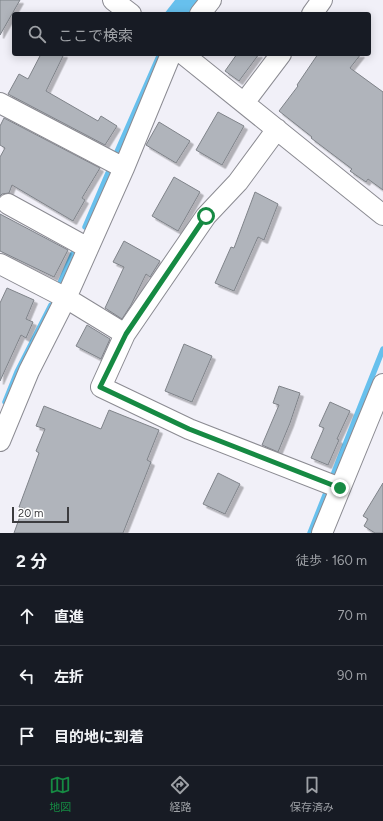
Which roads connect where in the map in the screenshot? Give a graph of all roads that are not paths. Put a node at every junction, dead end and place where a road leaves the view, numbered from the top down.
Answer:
1 (113, 0) edge
2 (211, 0) edge
3 (322, 0) edge
4 (128, 12) edge
5 (202, 12) edge
6 (313, 12) edge
7 (170, 56) edge
8 (185, 56) edge
9 (279, 56) edge
10 (0, 103) edge
11 (244, 103) junction
12 (277, 129) junction
13 (124, 168) junction
14 (8, 204) dead end
15 (383, 214) edge
16 (88, 248) junction
17 (0, 264) edge
18 (66, 298) junction
19 (126, 334) junction
20 (383, 384) edge
21 (0, 442) edge
22 (340, 488) junction
23 (322, 533) edge

1 - 4 street
2 - 5 street
3 - 6 street
7 - 13 street
8 - 11 street
9 - 11 street
10 - 13 street
11 - 12 street
12 - 15 street
12 - 19 street
13 - 16 street
14 - 16 street
16 - 18 street
17 - 18 street
18 - 19 street
18 - 21 street
19 - 22 street
20 - 22 street
22 - 23 street

